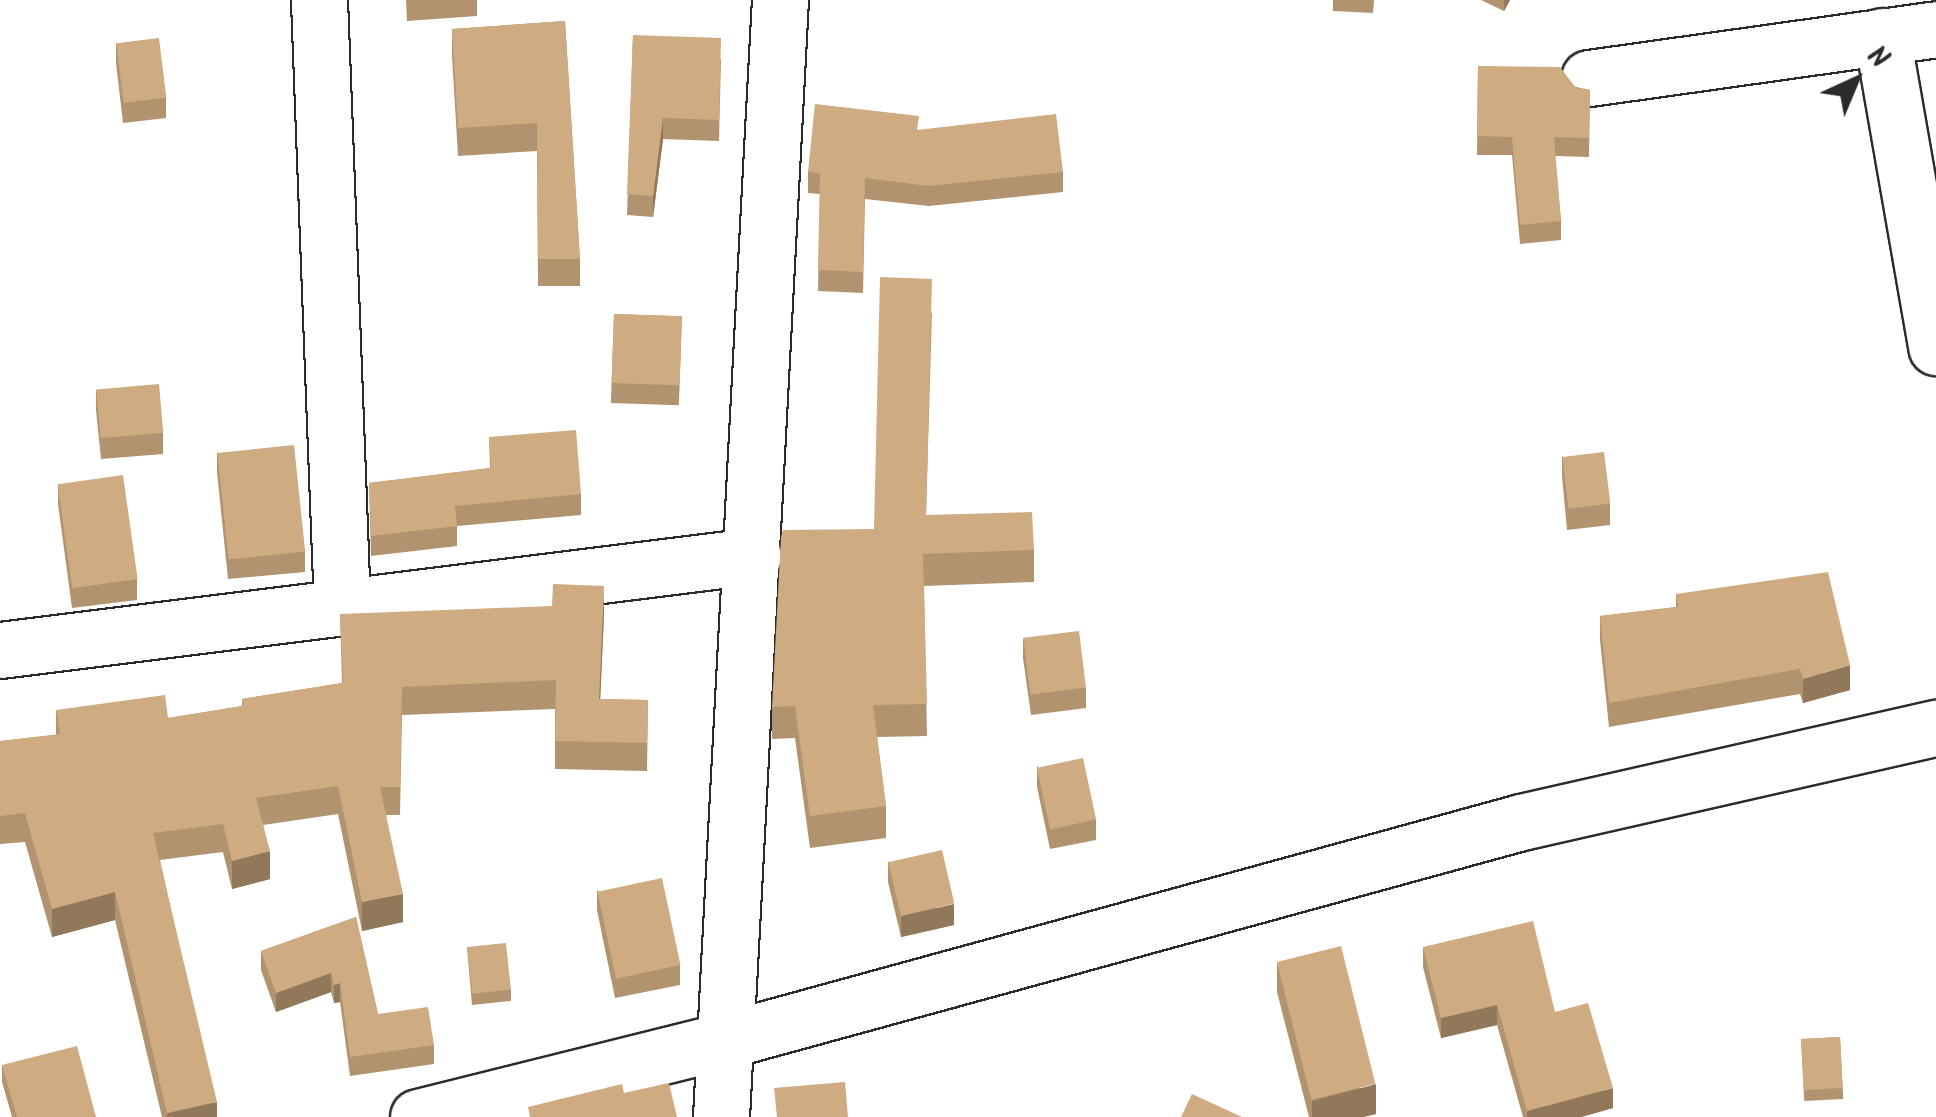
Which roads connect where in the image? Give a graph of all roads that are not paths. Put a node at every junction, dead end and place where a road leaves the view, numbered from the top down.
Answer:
1 (319, 0) edge
2 (780, 0) edge
3 (1936, 29) edge
4 (1882, 36) junction
5 (1589, 78) dead end
6 (1936, 347) edge
7 (753, 556) junction
8 (342, 608) junction
9 (0, 650) edge
10 (1936, 728) edge
11 (726, 1040) junction
12 (418, 1117) edge
13 (721, 1117) edge

1 - 8 street
2 - 7 street
3 - 4 street
4 - 5 street
4 - 6 street
7 - 8 street
7 - 11 street
8 - 9 street
10 - 11 street
11 - 12 street
11 - 13 street

